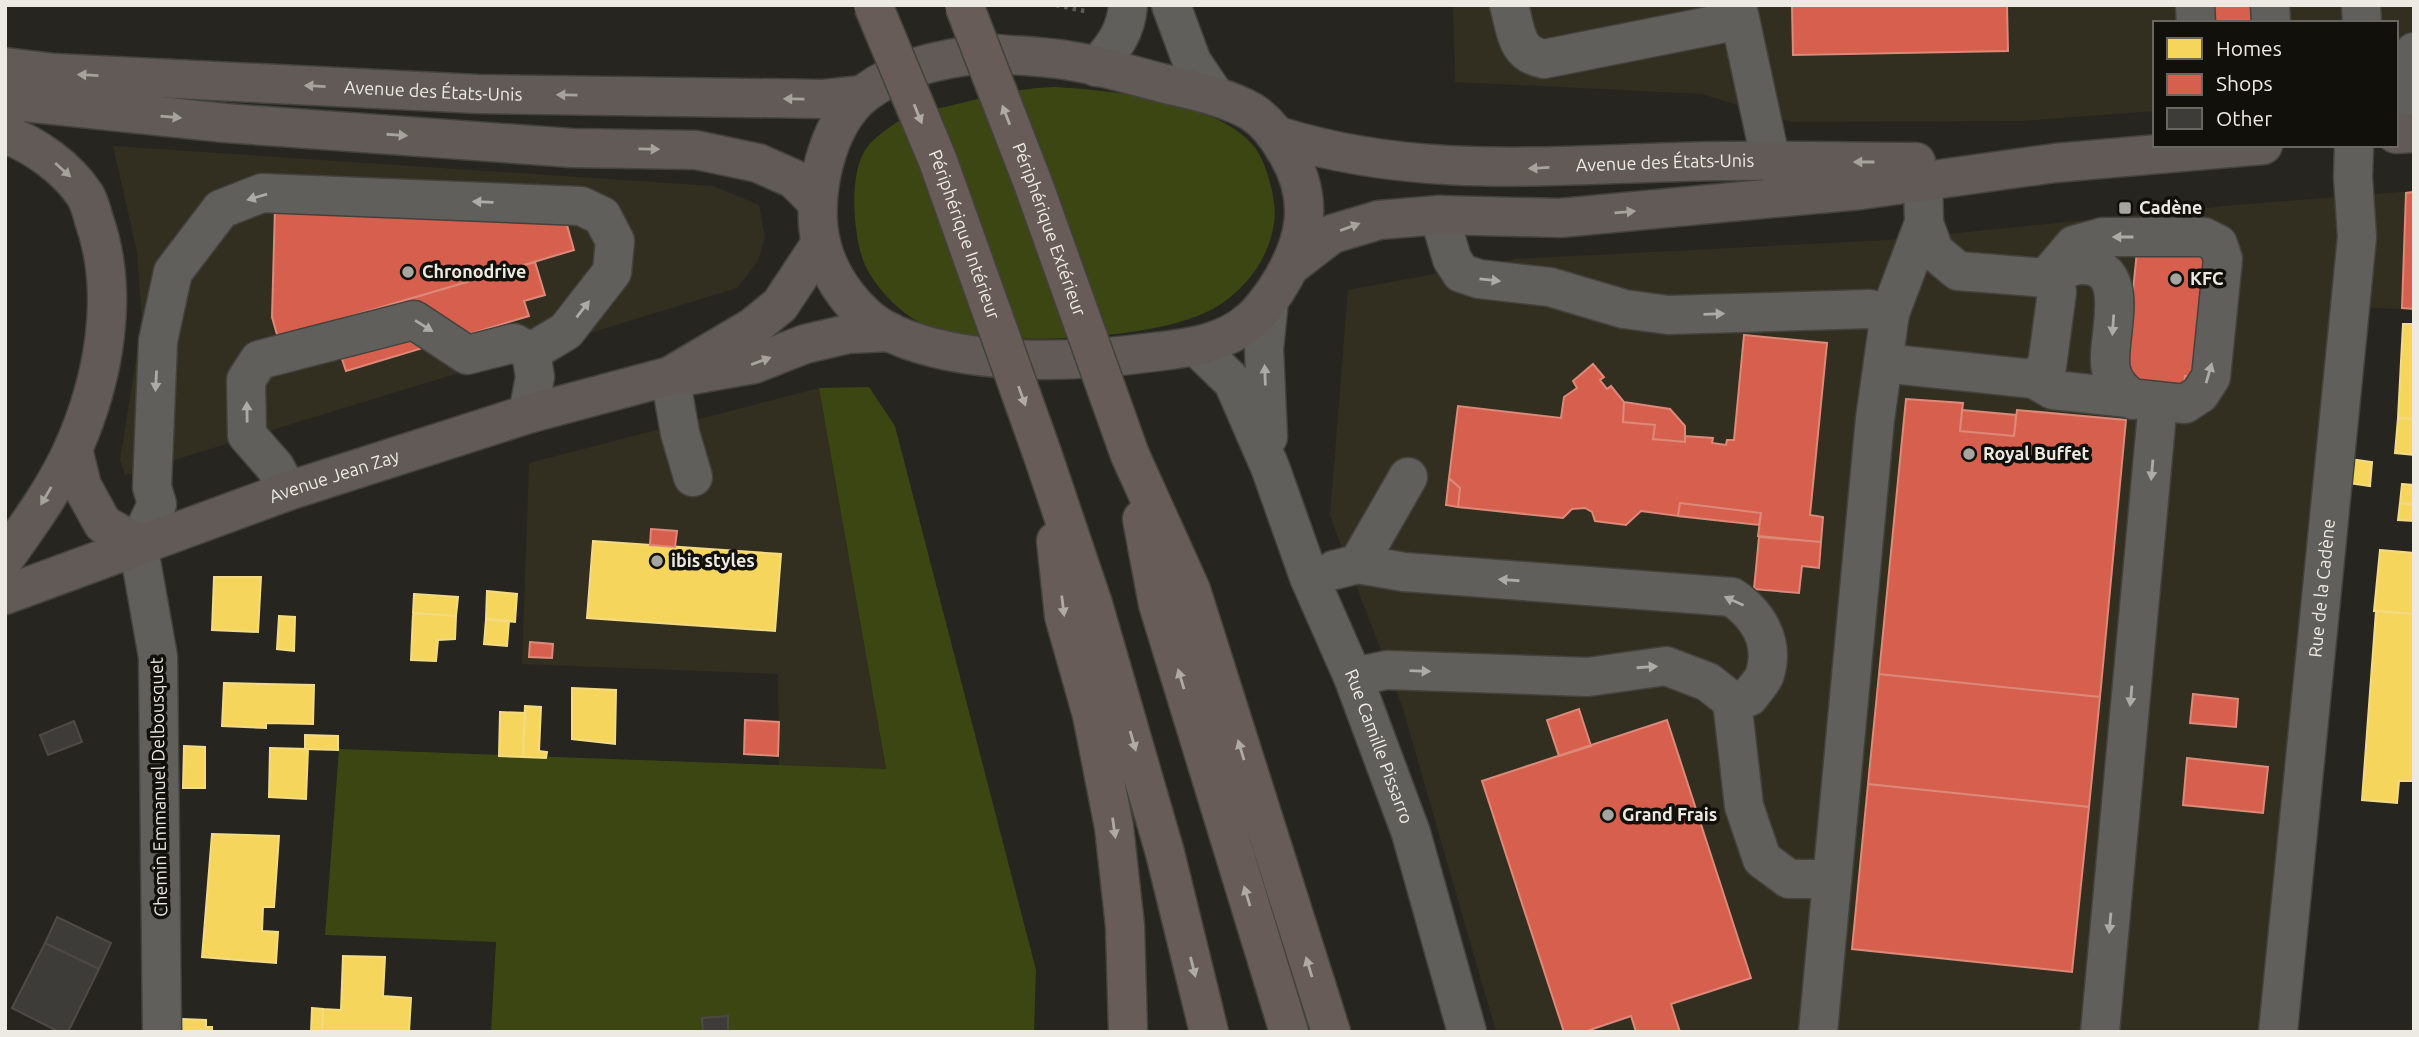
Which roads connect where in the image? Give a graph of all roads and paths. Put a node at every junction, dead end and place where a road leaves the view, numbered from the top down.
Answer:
1 (873, 5) edge
2 (964, 5) edge
3 (1056, 5) edge
4 (1128, 5) edge
5 (1171, 5) edge
6 (1509, 5) edge
7 (1089, 11) dead end
8 (1739, 13) edge
9 (2407, 55) edge
10 (5, 67) edge
11 (1096, 67) junction
12 (862, 95) junction
13 (1215, 96) junction
14 (5, 100) edge
15 (2414, 105) edge
16 (5, 134) edge
17 (1278, 136) junction
18 (2222, 147) edge
19 (2354, 147) edge
20 (2201, 148) edge
21 (1771, 162) junction
22 (2055, 163) junction
23 (1923, 181) junction
24 (817, 202) junction
25 (1440, 215) junction
26 (1924, 223) junction
27 (821, 243) junction
28 (1293, 264) junction
29 (2046, 278) junction
30 (1269, 300) junction
31 (1890, 313) junction
32 (890, 332) junction
33 (1197, 347) junction
34 (531, 352) junction
35 (1883, 363) junction
36 (670, 376) junction
37 (2034, 379) junction
38 (2145, 401) junction
39 (528, 414) junction
40 (73, 449) junction
41 (1130, 455) junction
42 (1045, 459) junction
43 (1270, 467) junction
44 (694, 477) dead end
45 (1408, 477) dead end
46 (288, 491) junction
47 (138, 544) junction
48 (5, 558) edge
49 (1358, 564) junction
50 (1309, 577) junction
51 (5, 595) edge
52 (1353, 677) junction
53 (1732, 701) junction
54 (1832, 879) junction
55 (162, 1032) edge
56 (1128, 1032) edge
57 (1209, 1032) edge
58 (1289, 1032) edge
59 (1331, 1032) edge
60 (1467, 1032) edge
61 (1818, 1032) edge
62 (2100, 1032) edge
63 (2278, 1032) edge

1 -> 42 highway, Périphérique Intérieur, bridge
41 -> 2 highway, Périphérique Extérieur, bridge
3 - 7 path
4 - 11 street
5 - 13 street
6 - 8 street
8 - 21 street
9 - 15 street
12 -> 10 main road, Avenue des États-Unis
11 - 12 main road
11 - 13 main road
12 - 24 main road
13 - 17 main road
14 -> 24 main road
16 -> 40 main road
21 -> 17 main road, Avenue des États-Unis
17 - 28 main road
18 - 20 main road, Avenue des États-Unis
19 - 63 street, Rue de la Cadène
20 - 22 main road, Avenue des États-Unis
22 -> 21 main road, Avenue des États-Unis
22 - 23 main road, Avenue des États-Unis
25 -> 23 main road, Avenue des États-Unis
23 - 26 street
24 - 27 main road
28 -> 25 main road, Avenue des États-Unis
25 -> 31 street
26 - 29 street
26 - 31 street
27 - 32 main road
27 - 36 main road, Avenue Jean Zay
28 - 30 main road
29 - 37 street
29 -> 38 street
38 -> 29 street
30 - 33 main road
43 -> 30 street, Rue Camille Pissarro
31 - 35 street
32 - 33 main road
36 -> 32 main road, Avenue Jean Zay
33 - 43 street, Rue Camille Pissarro
34 - 39 street
46 -> 34 street
34 -> 47 street
35 - 37 street
35 - 54 street
36 - 39 main road, Avenue Jean Zay
36 - 44 street
37 - 38 street
38 -> 62 street
39 - 46 main road, Avenue Jean Zay
40 - 47 main road
40 -> 48 main road
58 -> 41 highway
59 -> 41 highway
42 -> 56 highway
42 -> 57 highway
43 - 50 street, Rue Camille Pissarro
45 - 49 street
46 - 47 main road, Avenue Jean Zay
47 - 51 main road, Avenue Jean Zay
47 - 55 street, Chemin Emmanuel Delbousquet
49 - 50 street
53 -> 49 street
50 - 52 street, Rue Camille Pissarro
52 -> 53 street
52 - 60 street, Rue Camille Pissarro
53 - 54 street
54 - 61 street

